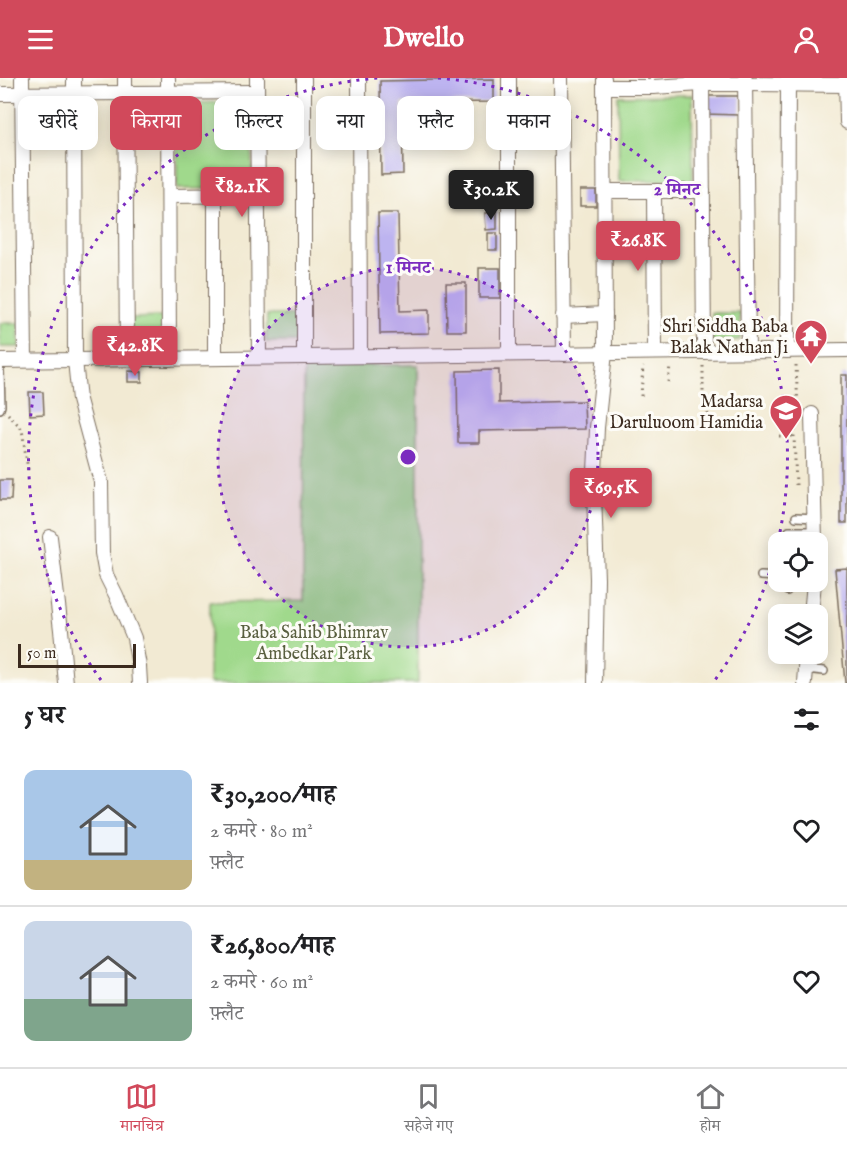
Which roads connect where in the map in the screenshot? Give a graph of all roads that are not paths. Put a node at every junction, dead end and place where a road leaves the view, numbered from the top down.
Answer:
1 (22, 78) edge
2 (74, 78) edge
3 (125, 78) edge
4 (168, 78) edge
5 (304, 78) edge
6 (359, 78) edge
7 (509, 78) edge
8 (561, 78) edge
9 (846, 78) edge
10 (702, 81) edge
11 (746, 81) edge
12 (788, 81) edge
13 (604, 82) edge
14 (653, 83) edge
15 (215, 85) edge
16 (257, 85) edge
17 (847, 85) edge
18 (125, 93) junction
19 (168, 93) junction
20 (0, 94) edge
21 (22, 94) junction
22 (74, 94) junction
23 (847, 122) edge
24 (604, 191) junction
25 (654, 191) junction
26 (703, 191) junction
27 (258, 195) junction
28 (169, 196) junction
29 (215, 196) junction
30 (605, 314) junction
31 (563, 316) junction
32 (847, 350) edge
33 (748, 351) junction
34 (791, 351) junction
35 (704, 352) junction
36 (605, 353) junction
37 (650, 353) junction
38 (508, 354) junction
39 (564, 354) junction
40 (360, 356) junction
41 (259, 357) junction
42 (304, 357) junction
43 (169, 358) junction
44 (215, 358) junction
45 (127, 359) junction
46 (25, 360) junction
47 (75, 360) junction
48 (0, 361) edge
49 (0, 371) edge
50 (1, 408) edge
51 (812, 414) road end
52 (796, 517) dead end
53 (789, 531) dead end
54 (797, 532) edge
55 (812, 532) edge
56 (814, 532) edge
57 (50, 537) dead end
58 (761, 576) dead end
59 (768, 576) edge
60 (824, 671) dead end
61 (805, 676) edge
62 (66, 683) edge
63 (140, 683) edge
64 (595, 683) edge

1 - 21 street
2 - 22 street
3 - 18 street
4 - 19 street
5 - 42 street
6 - 40 street
7 - 38 street
8 - 31 street
9 - 17 street
10 - 11 street
10 - 14 street
10 - 26 street
11 - 12 street
11 - 33 street
12 - 17 street
12 - 34 street
13 - 14 street
13 - 24 street
15 - 16 street
15 - 19 street
16 - 27 street
17 - 23 street
18 - 19 street
18 - 22 street
18 - 45 street
19 - 28 street
20 - 21 street
21 - 22 street
21 - 46 street
22 - 47 street
24 - 25 street
24 - 30 street
25 - 26 street
25 - 37 street
26 - 35 street
27 - 29 street
27 - 41 street
28 - 29 street
28 - 43 street
29 - 44 street
30 - 31 street
30 - 36 street
31 - 39 street
32 - 34 street
33 - 34 street
33 - 35 street
35 - 37 street
36 - 37 street
36 - 39 street
36 - 64 street
38 - 39 street
38 - 40 street
40 - 42 street
41 - 42 street
41 - 44 street
43 - 44 street
43 - 45 street
45 - 47 street
46 - 47 street
46 - 48 street
47 - 63 street
49 - 50 lane
51 - 56 street
52 - 55 lane
53 - 54 lane
57 - 62 street
58 - 59 lane
60 - 61 lane

